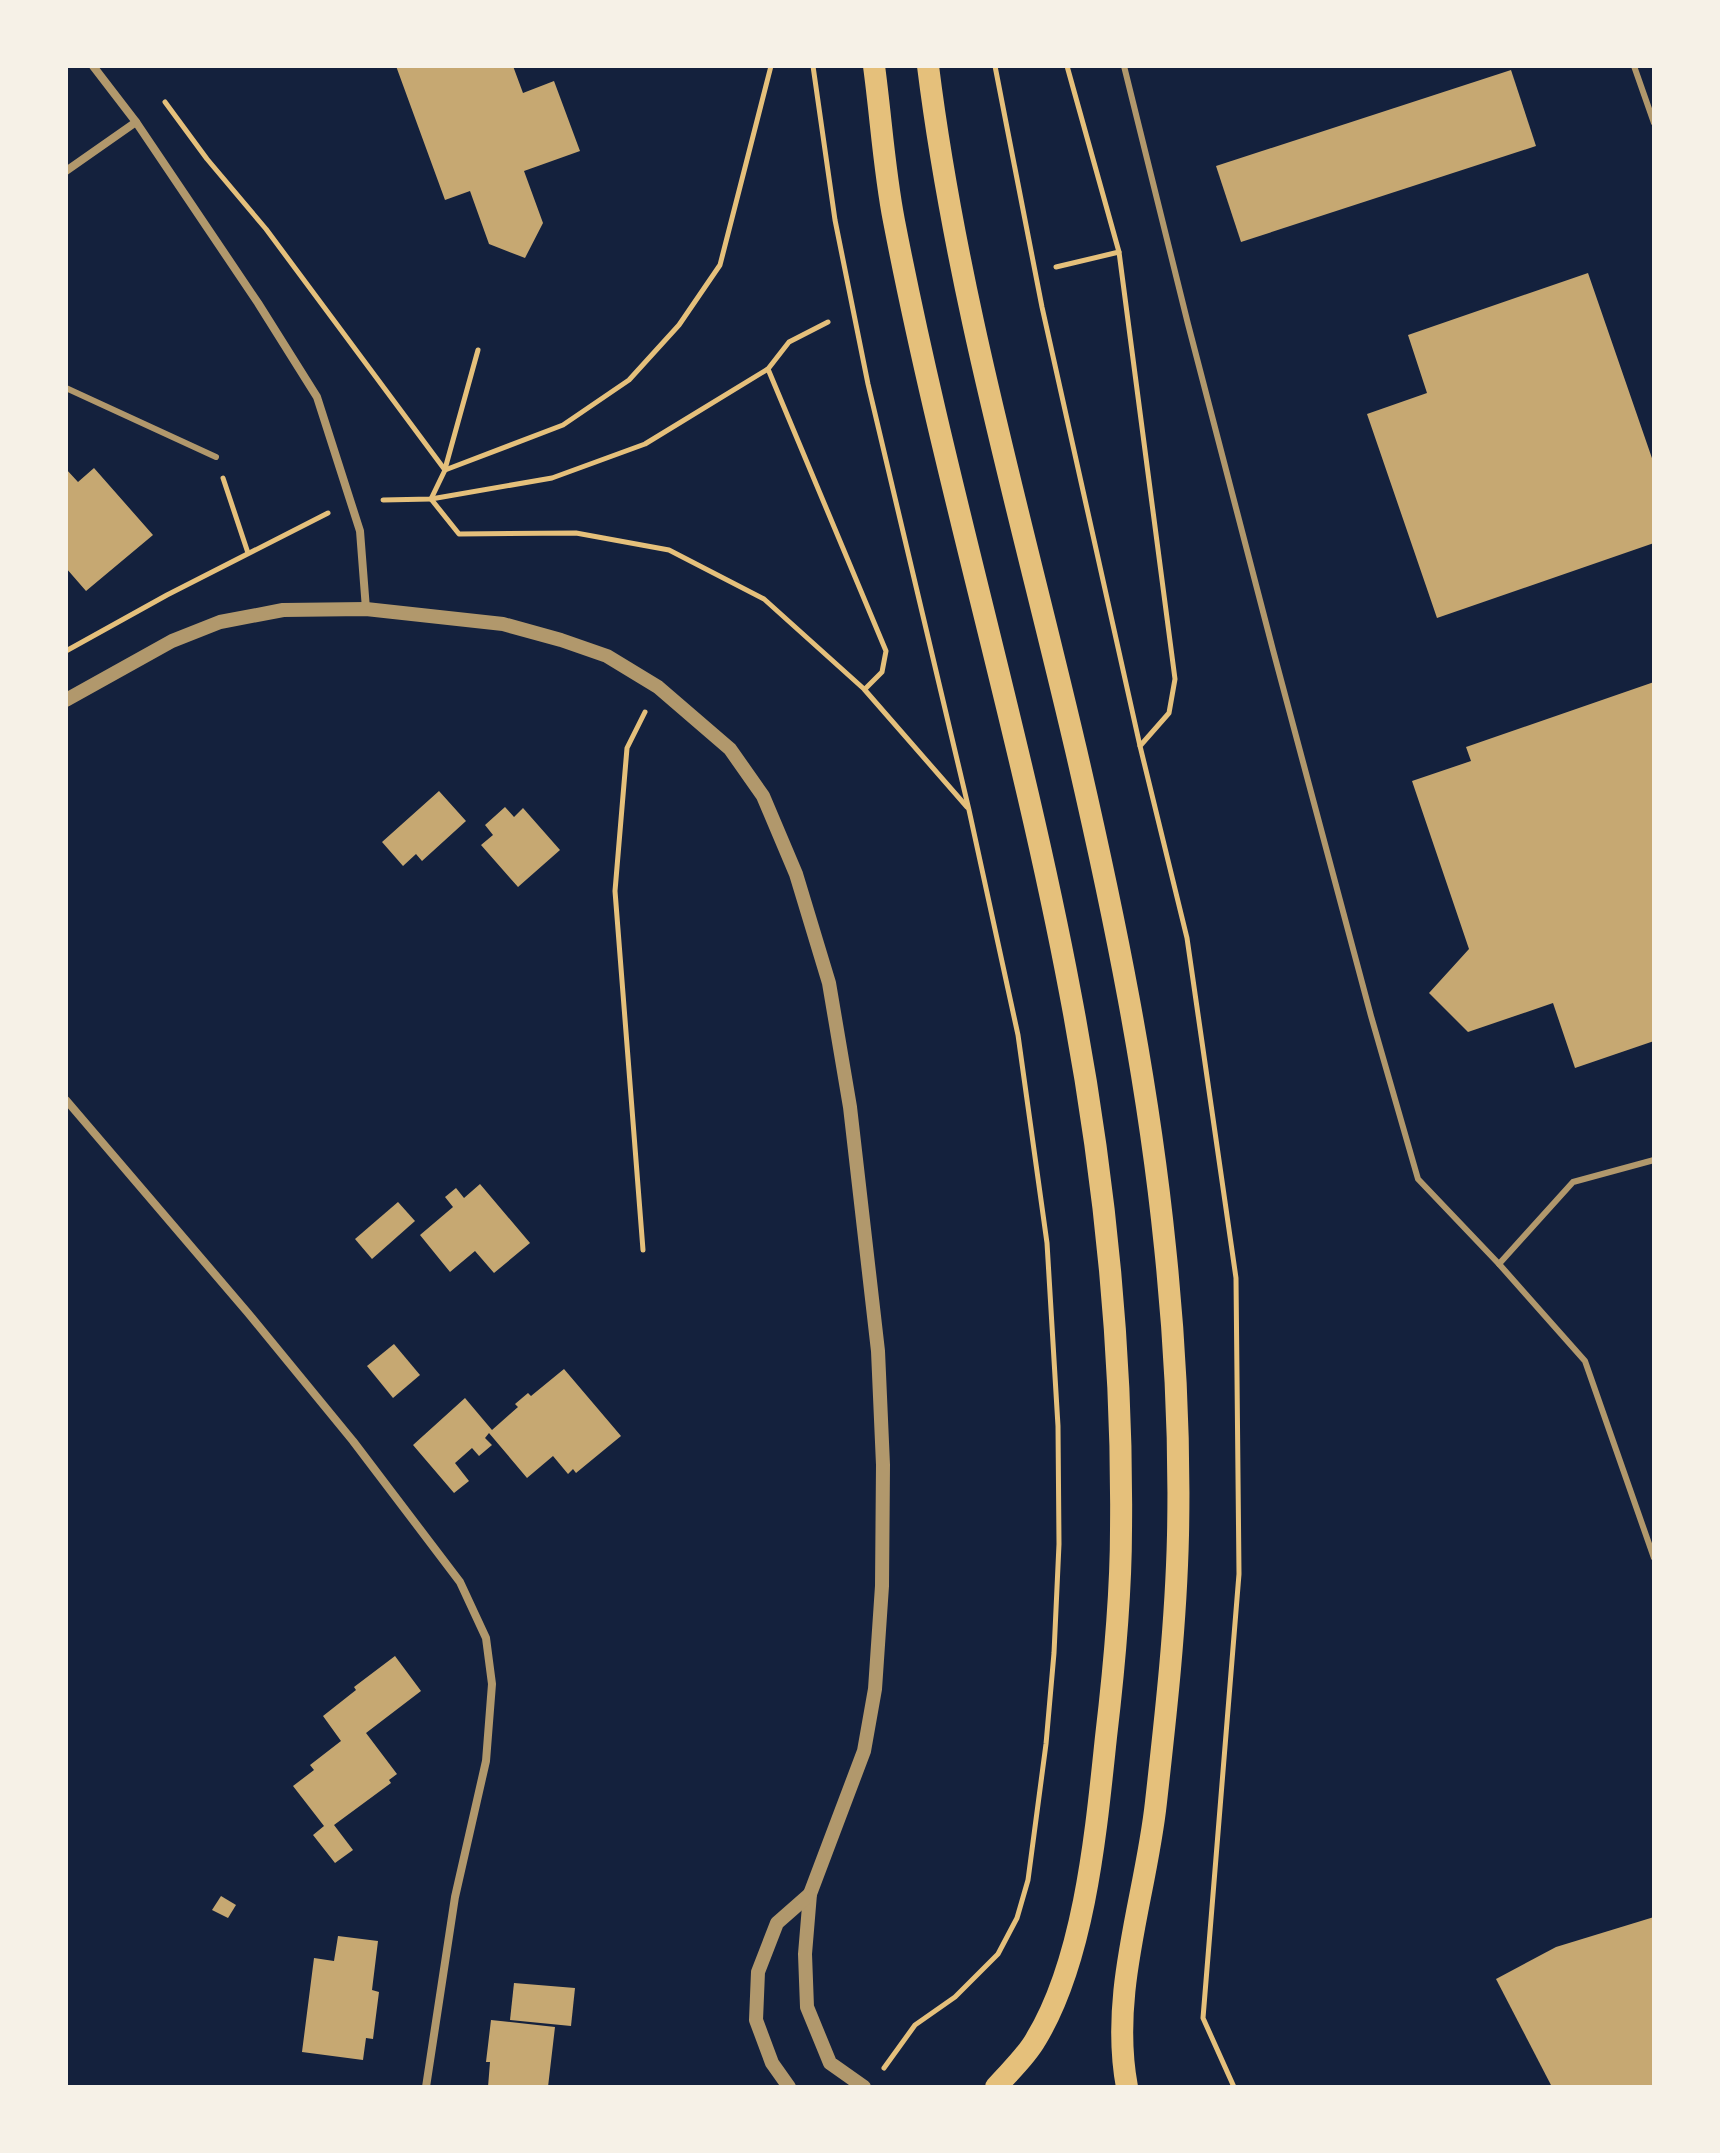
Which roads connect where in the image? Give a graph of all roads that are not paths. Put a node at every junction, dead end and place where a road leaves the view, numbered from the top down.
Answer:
1 (93, 66) edge
2 (874, 66) edge
3 (928, 66) edge
4 (1124, 66) edge
5 (1634, 66) edge
6 (136, 122) junction
7 (1654, 123) edge
8 (66, 171) edge
9 (66, 388) edge
10 (216, 457) road end
11 (366, 609) junction
12 (66, 700) edge
13 (66, 1100) edge
14 (1654, 1160) edge
15 (1499, 1264) junction
16 (1654, 1558) edge
17 (810, 1894) junction
18 (426, 2087) edge
19 (789, 2087) edge
20 (864, 2087) edge
21 (996, 2087) edge
22 (1127, 2087) edge

1 - 6 street
2 - 21 highway
3 - 22 highway
4 - 15 lane
5 - 7 lane
6 - 8 street
6 - 11 street
9 - 10 lane
11 - 12 street
11 - 17 street
13 - 18 street
14 - 15 lane
15 - 16 lane
17 - 19 street
17 - 20 street

